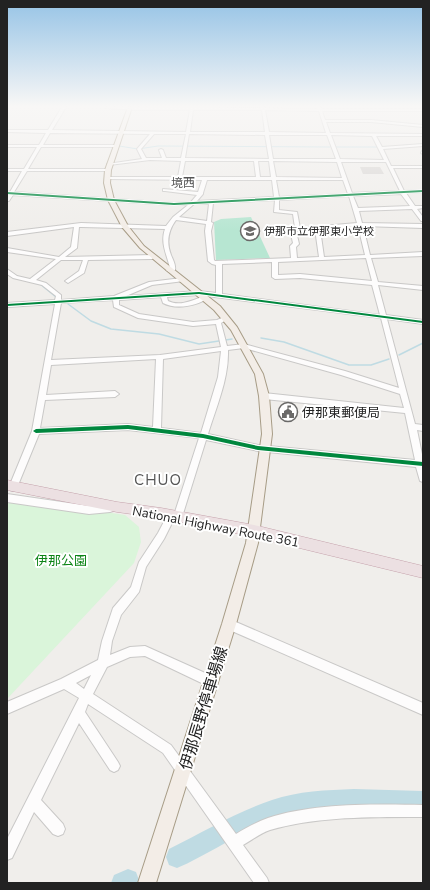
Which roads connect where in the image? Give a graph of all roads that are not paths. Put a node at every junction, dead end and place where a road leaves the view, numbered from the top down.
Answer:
1 (38, 149) edge
2 (115, 149) edge
3 (139, 149) edge
4 (186, 149) edge
5 (269, 149) edge
6 (333, 149) edge
7 (381, 149) edge
8 (161, 150) dead end
9 (164, 159) junction
10 (145, 160) junction
11 (184, 160) junction
12 (256, 160) junction
13 (271, 160) junction
14 (338, 161) junction
15 (387, 161) junction
16 (390, 167) junction
17 (423, 167) edge
18 (7, 170) edge
19 (25, 170) junction
20 (108, 171) junction
21 (180, 178) junction
22 (205, 178) junction
23 (238, 178) junction
24 (258, 178) junction
25 (274, 179) junction
26 (344, 179) junction
27 (238, 184) dead end
28 (165, 190) dead end
29 (423, 191) edge
30 (9, 193) edge
31 (403, 193) junction
32 (201, 194) junction
33 (350, 196) junction
34 (7, 200) edge
35 (111, 200) junction
36 (277, 200) junction
37 (211, 203) junction
38 (192, 204) junction
39 (423, 207) edge
40 (414, 208) junction
41 (356, 210) junction
42 (175, 218) junction
43 (423, 220) edge
44 (210, 223) junction
45 (359, 224) junction
46 (77, 226) junction
47 (423, 226) edge
48 (125, 227) junction
49 (167, 228) junction
50 (316, 228) junction
51 (298, 230) junction
52 (7, 234) edge
53 (7, 250) edge
54 (423, 254) edge
55 (152, 257) junction
56 (367, 257) junction
57 (322, 258) junction
58 (60, 259) junction
59 (86, 259) junction
60 (294, 259) junction
61 (275, 260) junction
62 (219, 263) junction
63 (169, 270) junction
64 (7, 271) edge
65 (182, 280) junction
66 (30, 281) junction
67 (68, 281) dead end
68 (375, 285) junction
69 (423, 288) edge
70 (164, 295) junction
71 (219, 295) junction
72 (202, 296) junction
73 (116, 298) junction
74 (58, 302) junction
75 (7, 305) edge
76 (383, 317) junction
77 (226, 318) junction
78 (218, 322) junction
79 (423, 322) edge
80 (224, 344) junction
81 (244, 346) junction
82 (160, 357) junction
83 (47, 363) junction
84 (403, 392) junction
85 (115, 394) dead end
86 (264, 396) junction
87 (41, 398) junction
88 (408, 411) junction
89 (412, 426) junction
90 (423, 428) edge
91 (157, 430) junction
92 (36, 431) junction
93 (203, 436) junction
94 (265, 448) junction
95 (422, 464) edge
96 (423, 479) edge
97 (9, 490) edge
98 (175, 516) junction
99 (254, 531) junction
100 (423, 572) edge
101 (229, 624) junction
102 (103, 663) junction
103 (210, 681) junction
104 (66, 683) junction
105 (85, 695) junction
106 (7, 708) edge
107 (423, 709) edge
108 (78, 712) junction
109 (114, 766) dead end
110 (183, 771) junction
111 (33, 800) junction
112 (423, 811) edge
113 (58, 829) dead end
114 (230, 835) junction
115 (7, 853) edge
116 (147, 883) edge
117 (262, 883) edge

1 - 19 street
2 - 20 main road
3 - 10 street
4 - 11 street
5 - 13 street
6 - 14 street
7 - 15 street
8 - 9 street
9 - 10 street
9 - 11 street
10 - 20 street
11 - 12 street
11 - 21 street
12 - 13 street
12 - 24 street
13 - 14 street
13 - 25 street
14 - 15 street
14 - 26 street
15 - 16 street
16 - 17 street
16 - 31 street
18 - 19 street
19 - 20 street
19 - 30 street
20 - 21 street
20 - 35 main road, 伊那辰野停車場線
21 - 22 street
22 - 23 street
22 - 32 street
23 - 24 street
23 - 27 street
24 - 25 street
25 - 26 street
25 - 36 street
26 - 33 street
28 - 32 street
29 - 31 street
30 - 34 street
30 - 35 street
31 - 33 street
31 - 40 street
32 - 38 street
33 - 36 street
33 - 41 street
35 - 38 street
35 - 48 main road, 伊那辰野停車場線
36 - 37 street
36 - 51 street
37 - 38 street
37 - 44 street
38 - 42 street
39 - 40 street
40 - 41 street
40 - 43 street
41 - 45 street
42 - 44 street
42 - 49 street
44 - 62 street
45 - 47 street
45 - 50 street
45 - 56 street
46 - 48 street
46 - 52 street
46 - 58 street
48 - 49 street
48 - 55 main road, 伊那辰野停車場線
49 - 63 street
50 - 51 street
50 - 57 street
51 - 60 street
53 - 58 street
54 - 56 street
55 - 59 street
55 - 63 main road, 伊那辰野停車場線
56 - 57 street
56 - 68 street
57 - 60 street
58 - 59 street
58 - 66 street
59 - 67 street
60 - 61 street
61 - 62 street
61 - 68 street
62 - 71 street
63 - 65 main road, 伊那辰野停車場線
64 - 66 street
65 - 72 main road, 伊那辰野停車場線
65 - 73 street
66 - 74 street
68 - 69 street
68 - 76 street
70 - 72 street
70 - 72 street
70 - 73 street
71 - 72 street
71 - 76 street
72 - 77 main road, 伊那辰野停車場線
73 - 74 street
73 - 78 street
74 - 75 street
74 - 83 street
76 - 79 street
76 - 84 street
77 - 78 street
77 - 81 main road, 伊那辰野停車場線
78 - 80 street
80 - 81 street
80 - 82 street
80 - 93 street
81 - 84 street
81 - 86 main road, 伊那辰野停車場線
82 - 83 street
82 - 91 street
83 - 87 street
84 - 88 street
85 - 87 street
86 - 88 street
86 - 94 main road, 伊那辰野停車場線
87 - 92 street
88 - 89 street
89 - 90 street
89 - 95 street
91 - 92 street
91 - 93 street
92 - 97 street
93 - 94 street
93 - 98 street
94 - 95 street
94 - 99 main road, 伊那辰野停車場線
95 - 96 street
97 - 98 highway, National Highway Route 361
98 - 99 highway, National Highway Route 361
98 - 102 street
99 - 100 highway, National Highway Route 361
99 - 101 main road, 伊那辰野停車場線
101 - 103 main road, 伊那辰野停車場線
101 - 107 street
102 - 103 street
102 - 104 street
102 - 105 street
103 - 110 main road, 伊那辰野停車場線
104 - 105 street
104 - 106 street
105 - 108 street
105 - 110 street
108 - 109 street
108 - 111 street
110 - 114 street
110 - 116 main road, 伊那辰野停車場線
111 - 113 street
111 - 115 street
112 - 114 street
114 - 117 street

